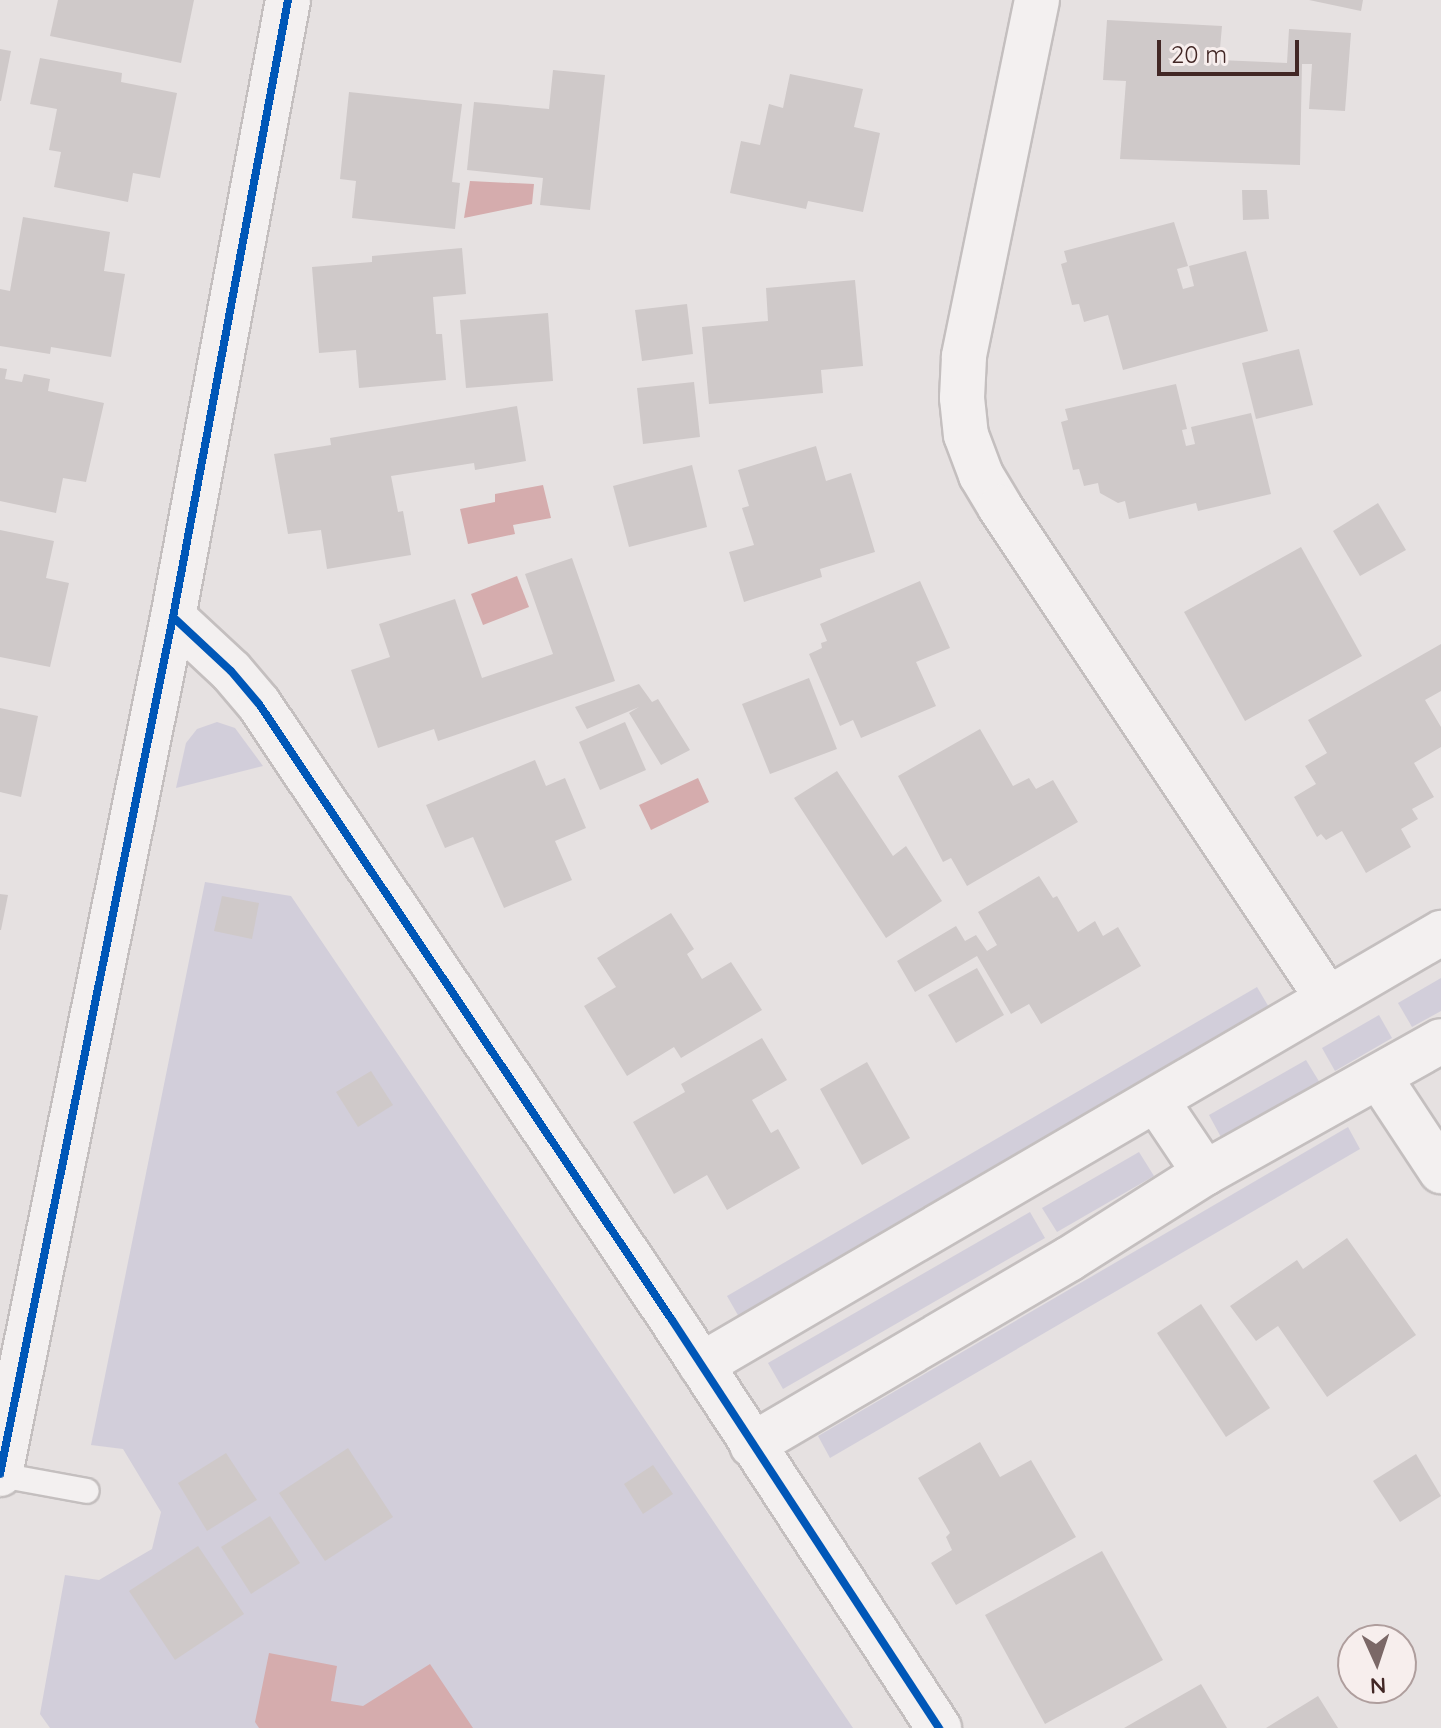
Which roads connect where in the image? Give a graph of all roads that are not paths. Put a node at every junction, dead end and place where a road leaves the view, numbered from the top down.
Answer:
1 (288, 0) edge
2 (1037, 0) edge
3 (173, 617) junction
4 (1441, 933) edge
5 (1328, 999) junction
6 (1441, 1041) edge
7 (1379, 1077) junction
8 (1156, 1100) junction
9 (1441, 1171) edge
10 (1205, 1173) junction
11 (701, 1365) junction
12 (752, 1445) junction
13 (0, 1475) edge
14 (87, 1491) dead end
15 (939, 1728) edge

1 - 3 street
2 - 5 street
3 - 11 street
3 - 13 street
4 - 5 street
5 - 8 street
6 - 7 street
7 - 9 street
7 - 10 street
8 - 10 street
8 - 11 street
10 - 12 street
11 - 12 street
12 - 15 street
13 - 14 lane

